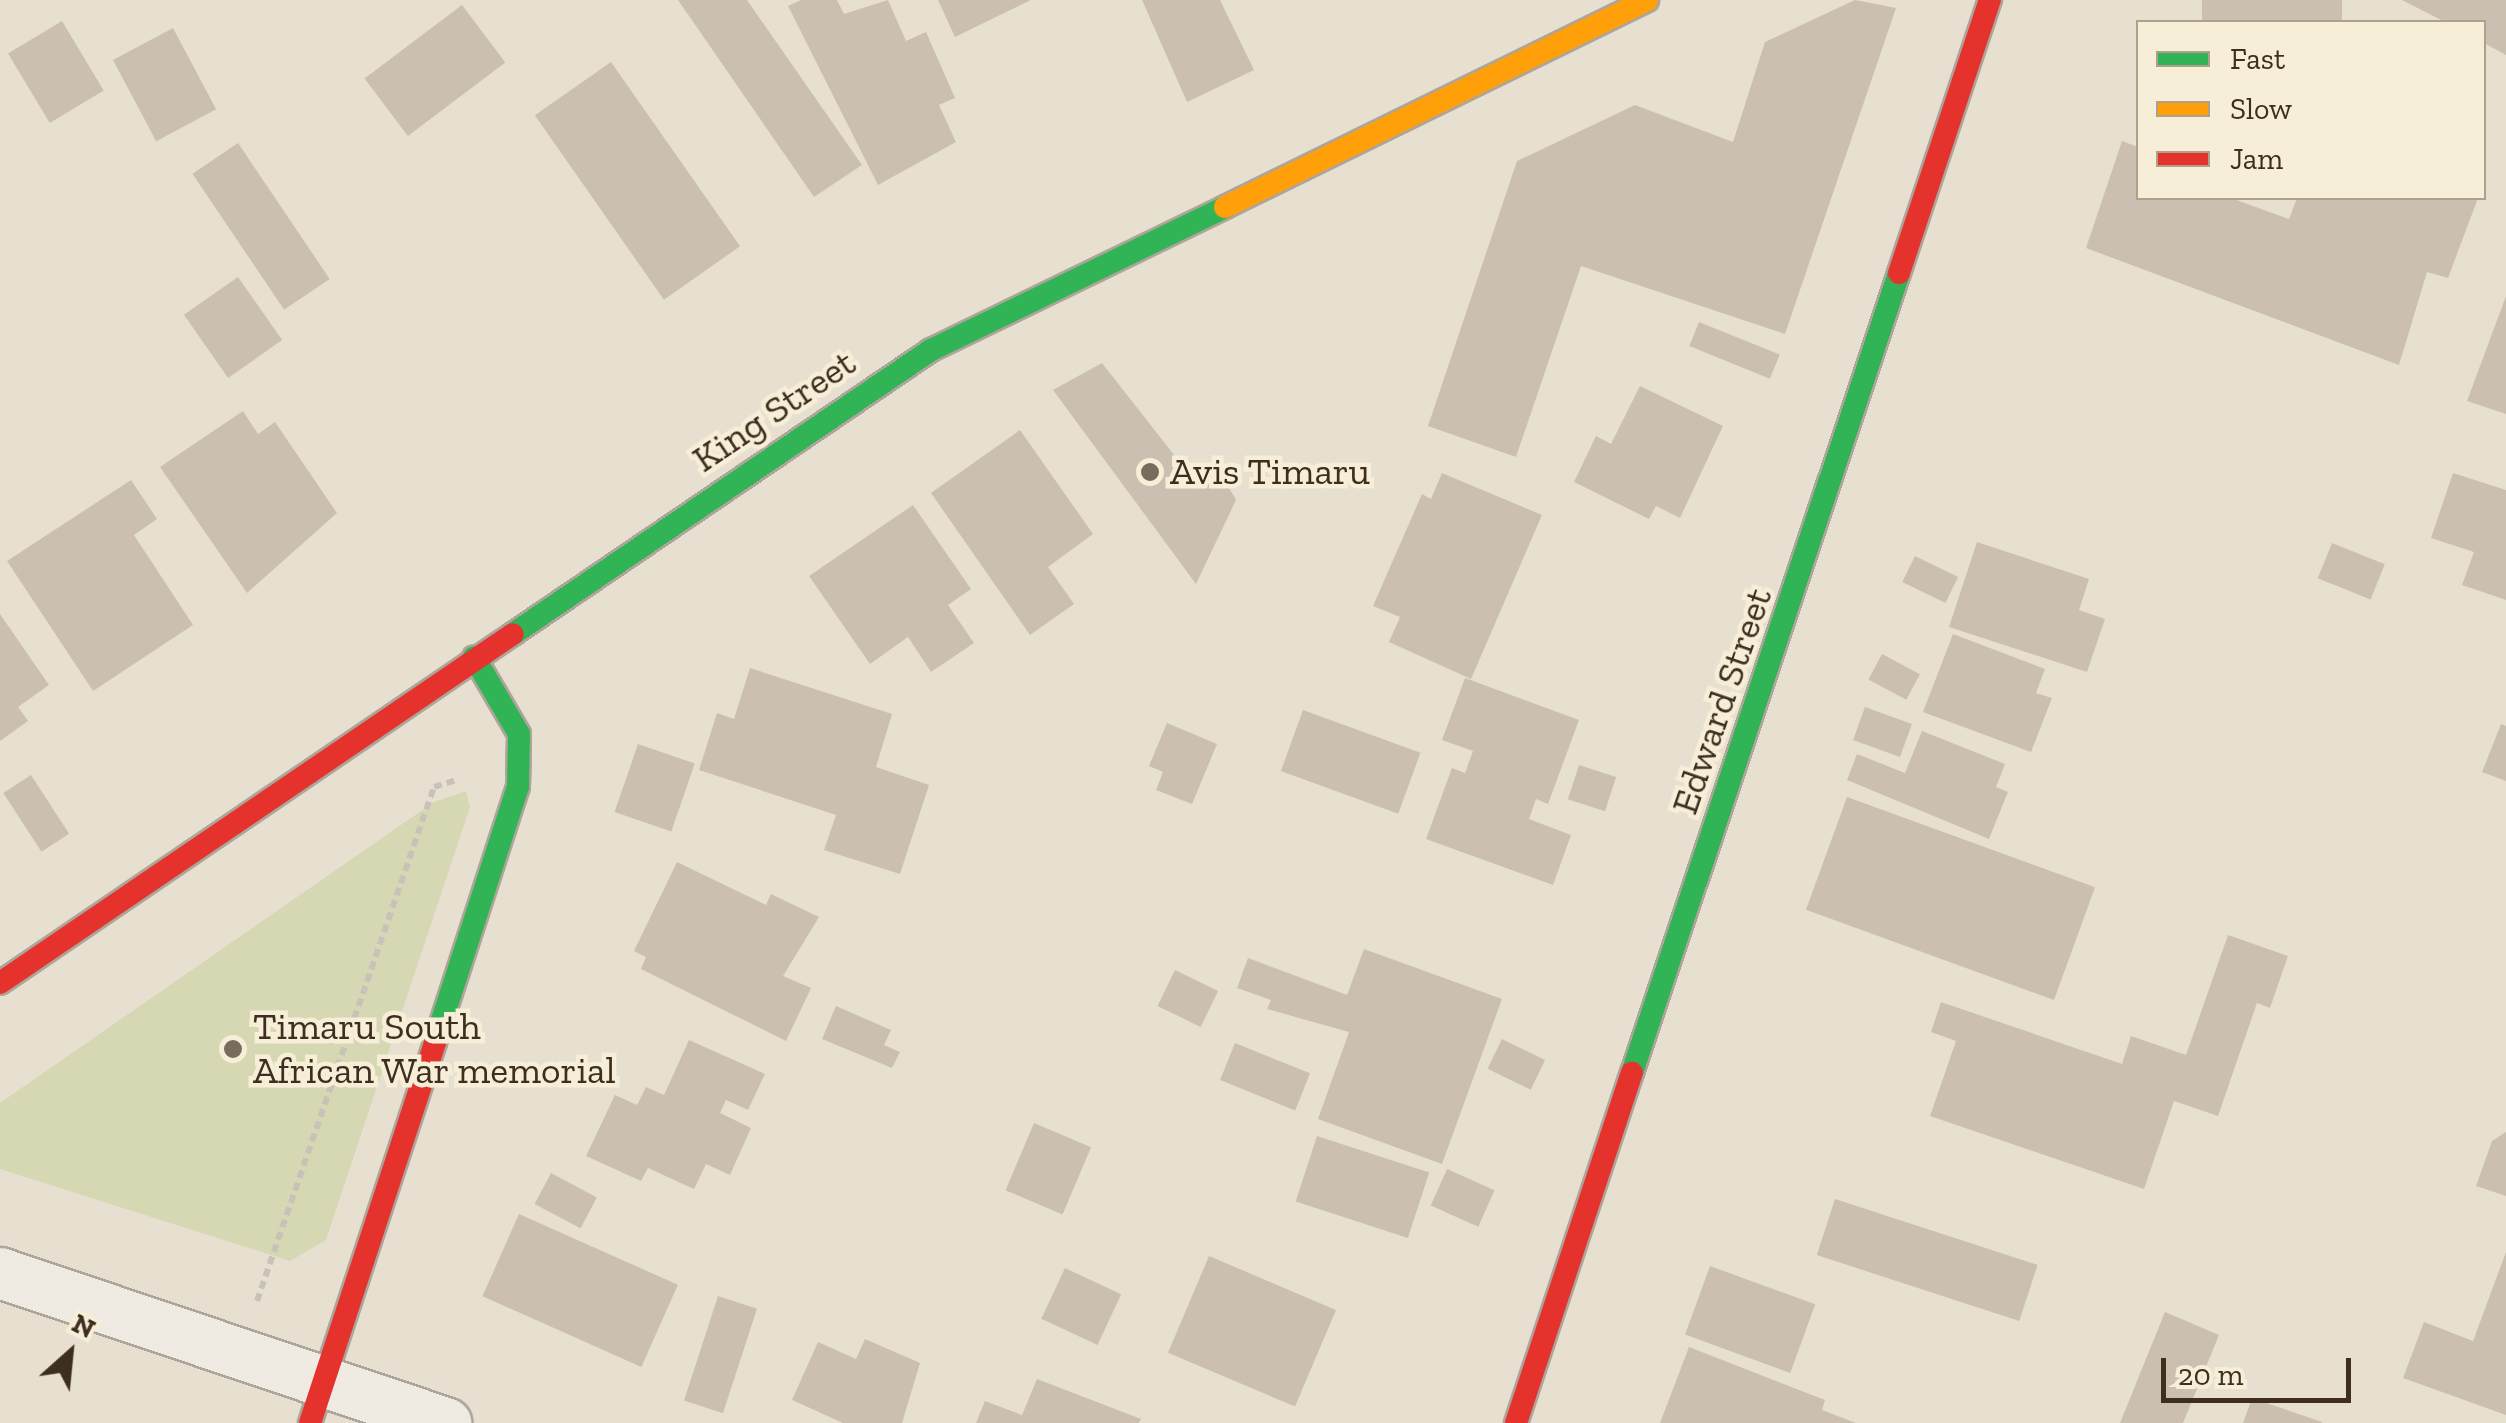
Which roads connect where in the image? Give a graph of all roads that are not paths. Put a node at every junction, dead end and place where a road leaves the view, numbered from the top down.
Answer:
1 (1647, 0) edge
2 (1990, 0) edge
3 (474, 657) junction
4 (0, 984) edge
5 (0, 1273) edge
6 (317, 1402) edge
7 (447, 1423) edge
8 (1516, 1423) edge

1 - 3 street, King Street
2 - 8 street, Edward Street
3 - 4 street, King Street
3 - 6 street
5 - 6 street
6 - 7 street

